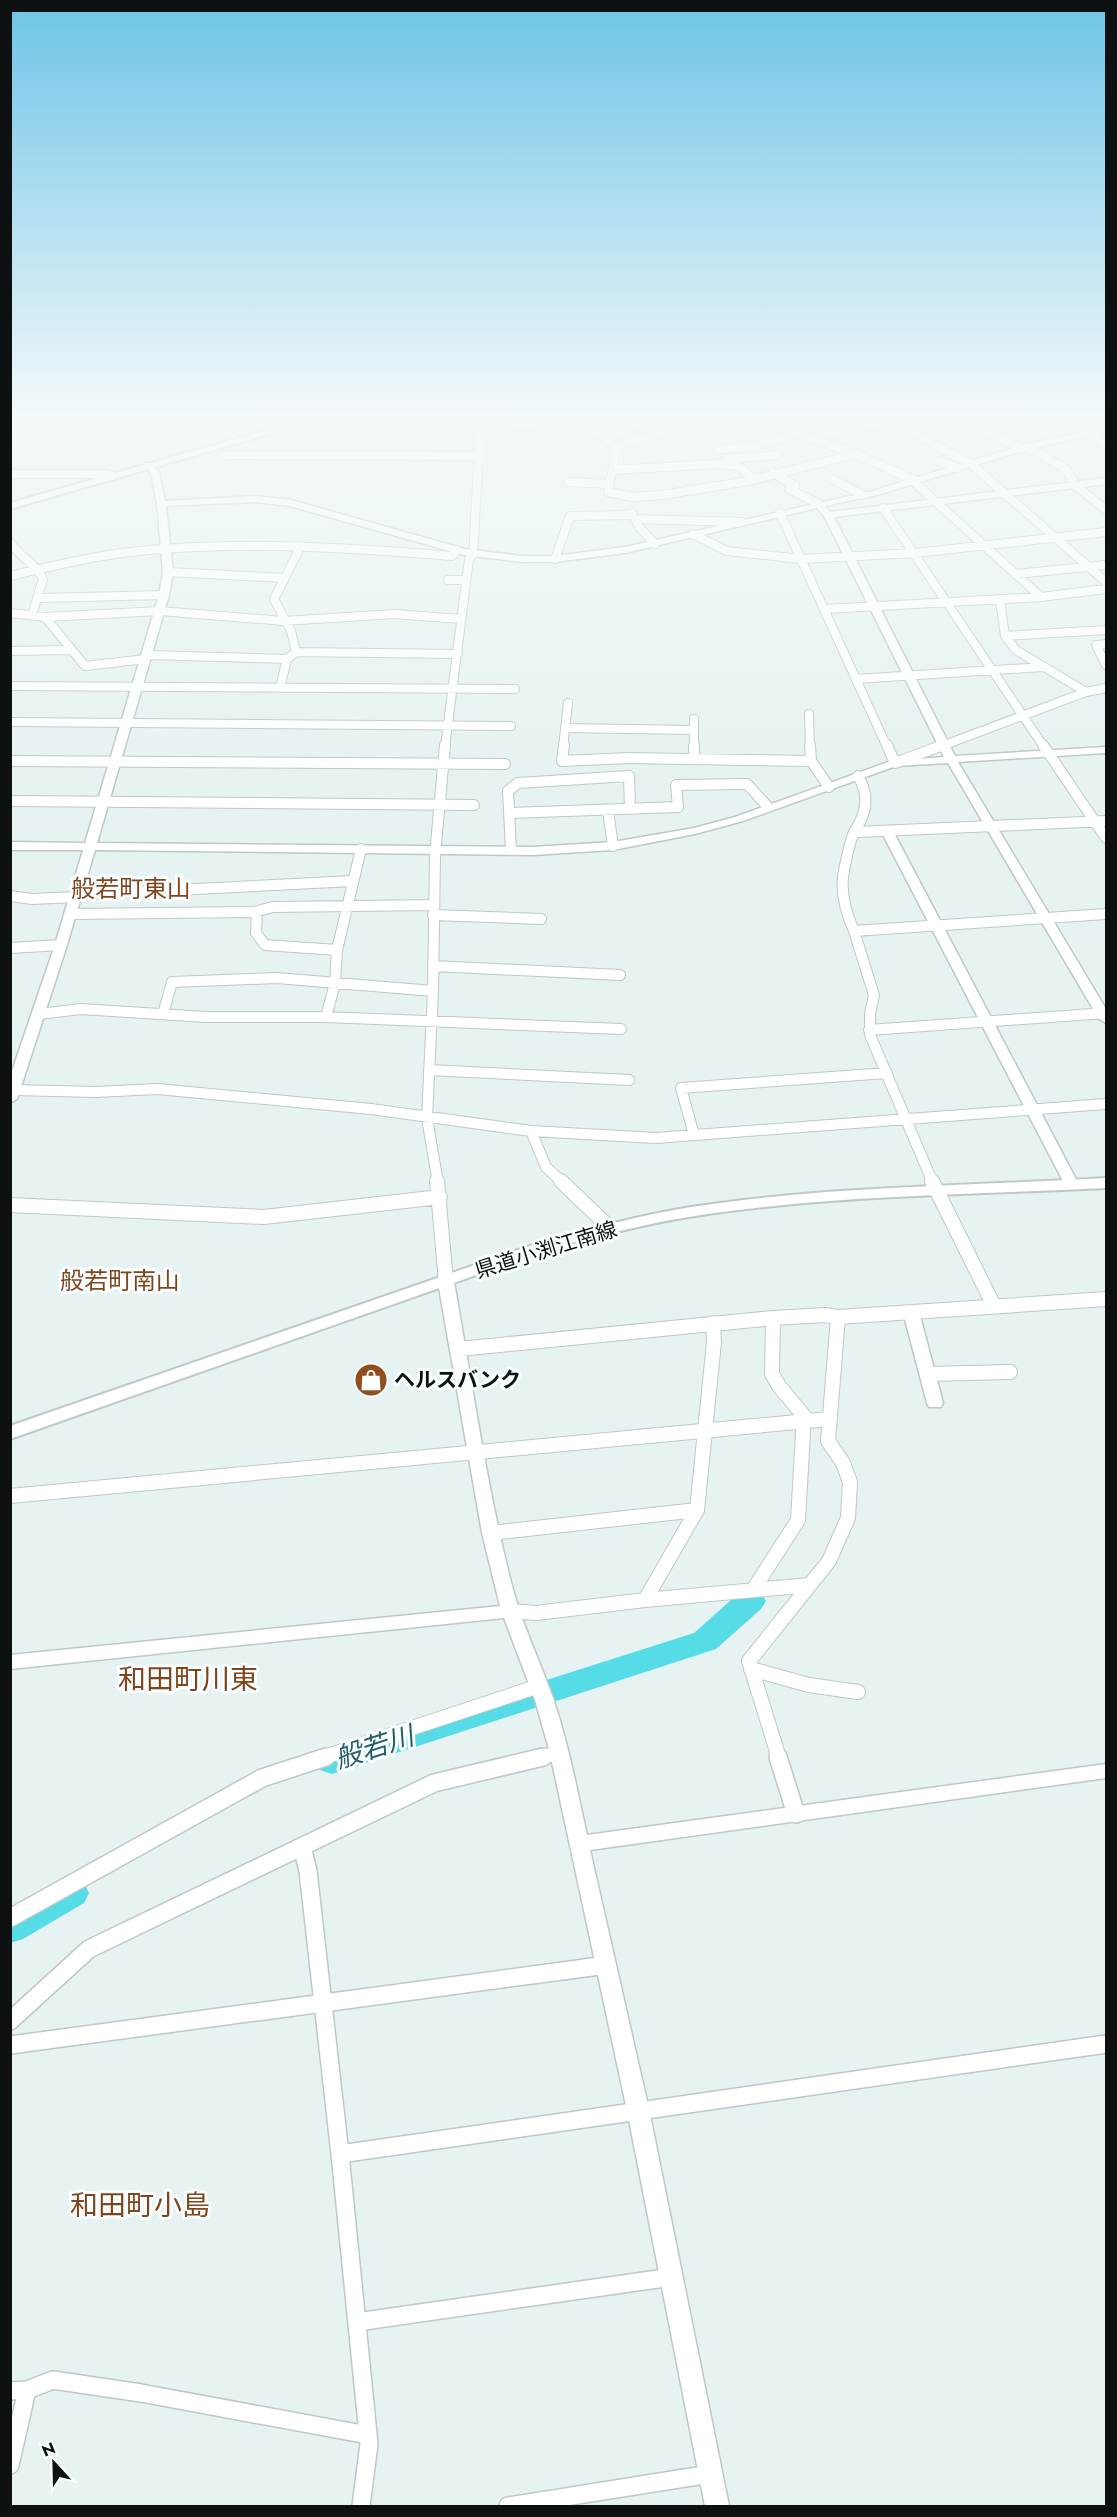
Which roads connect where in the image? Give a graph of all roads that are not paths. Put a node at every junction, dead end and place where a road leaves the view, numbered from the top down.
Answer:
1 (164, 532) edge
2 (395, 532) edge
3 (475, 532) edge
4 (564, 532) edge
5 (646, 532) edge
6 (699, 532) edge
7 (789, 532) edge
8 (837, 532) edge
9 (900, 532) edge
10 (969, 532) edge
11 (1049, 532) edge
12 (1103, 532) edge
13 (693, 534) junction
14 (1055, 538) junction
15 (10, 542) edge
16 (655, 544) junction
17 (983, 545) junction
18 (301, 546) junction
19 (165, 549) junction
20 (457, 550) junction
21 (915, 553) junction
22 (473, 554) junction
23 (849, 557) junction
24 (555, 559) junction
25 (801, 559) junction
26 (1107, 565) edge
27 (1089, 567) junction
28 (37, 570) junction
29 (168, 572) junction
30 (1015, 574) junction
31 (10, 576) edge
32 (285, 578) junction
33 (448, 580) dead end
34 (466, 580) junction
35 (1107, 582) edge
36 (1107, 589) edge
37 (164, 595) junction
38 (1041, 597) junction
39 (39, 598) junction
40 (1000, 598) junction
41 (946, 602) junction
42 (874, 607) junction
43 (825, 609) junction
44 (160, 611) junction
45 (10, 613) edge
46 (32, 615) junction
47 (45, 617) junction
48 (461, 618) junction
49 (284, 621) junction
50 (1105, 633) edge
51 (1005, 636) junction
52 (1107, 644) edge
53 (71, 650) junction
54 (10, 651) edge
55 (296, 652) junction
56 (458, 654) junction
57 (147, 657) junction
58 (287, 659) junction
59 (1107, 665) edge
60 (1043, 667) junction
61 (994, 671) junction
62 (907, 677) junction
63 (856, 679) junction
64 (10, 686) edge
65 (138, 686) junction
66 (280, 688) junction
67 (1106, 688) edge
68 (453, 689) junction
69 (515, 689) dead end
70 (1086, 692) junction
71 (568, 703) dead end
72 (809, 714) dead end
73 (1024, 714) junction
74 (694, 719) dead end
75 (10, 722) edge
76 (127, 723) junction
77 (449, 725) junction
78 (511, 726) dead end
79 (565, 728) junction
80 (694, 730) junction
81 (942, 744) junction
82 (1107, 750) edge
83 (1051, 754) junction
84 (694, 759) junction
85 (10, 760) edge
86 (950, 760) junction
87 (116, 761) junction
88 (812, 761) junction
89 (443, 763) junction
90 (895, 763) junction
91 (505, 764) dead end
92 (858, 776) junction
93 (829, 787) junction
94 (10, 801) edge
95 (104, 802) junction
96 (440, 804) junction
97 (474, 805) dead end
98 (768, 807) junction
99 (630, 808) junction
100 (608, 811) junction
101 (510, 813) junction
102 (1107, 821) edge
103 (1096, 822) junction
104 (992, 826) junction
105 (887, 831) junction
106 (856, 832) junction
107 (1107, 838) edge
108 (10, 846) edge
109 (91, 846) junction
110 (613, 846) junction
111 (361, 849) junction
112 (435, 849) junction
113 (511, 850) junction
114 (352, 881) junction
115 (10, 896) edge
116 (76, 896) junction
117 (347, 907) junction
118 (433, 910) junction
119 (257, 911) junction
120 (70, 914) junction
121 (1107, 914) edge
122 (541, 918) dead end
123 (1045, 919) junction
124 (936, 926) junction
125 (854, 931) junction
126 (62, 945) junction
127 (10, 948) edge
128 (337, 950) junction
129 (433, 966) junction
130 (620, 975) dead end
131 (335, 983) junction
132 (433, 991) junction
133 (39, 1014) junction
134 (163, 1014) junction
135 (1105, 1015) edge
136 (326, 1017) junction
137 (431, 1022) junction
138 (985, 1022) junction
139 (621, 1029) dead end
140 (869, 1030) junction
141 (429, 1070) junction
142 (15, 1071) edge
143 (887, 1073) junction
144 (629, 1080) dead end
145 (12, 1095) edge
146 (1107, 1104) edge
147 (1031, 1110) junction
148 (427, 1118) junction
149 (908, 1119) junction
150 (531, 1131) junction
151 (694, 1135) junction
152 (1107, 1183) edge
153 (1072, 1185) junction
154 (937, 1192) junction
155 (440, 1197) junction
156 (10, 1205) edge
157 (610, 1228) junction
158 (446, 1281) junction
159 (1107, 1299) edge
160 (994, 1306) junction
161 (911, 1312) junction
162 (838, 1317) junction
163 (773, 1318) junction
164 (713, 1323) junction
165 (459, 1349) junction
166 (1010, 1372) dead end
167 (928, 1374) junction
168 (935, 1403) dead end
169 (829, 1419) junction
170 (804, 1421) junction
171 (706, 1430) junction
172 (10, 1433) edge
173 (476, 1452) junction
174 (10, 1496) edge
175 (698, 1510) junction
176 (491, 1533) junction
177 (810, 1585) junction
178 (753, 1590) junction
179 (645, 1600) junction
180 (510, 1611) junction
181 (10, 1662) edge
182 (751, 1670) junction
183 (858, 1692) dead end
184 (542, 1694) junction
185 (559, 1753) junction
186 (1107, 1771) edge
187 (796, 1814) junction
188 (580, 1844) junction
189 (302, 1847) junction
190 (10, 1918) edge
191 (607, 1965) junction
192 (322, 2004) junction
193 (10, 2021) edge
194 (1107, 2044) edge
195 (10, 2045) edge
196 (638, 2110) junction
197 (340, 2154) junction
198 (672, 2277) junction
199 (357, 2322) junction
200 (19, 2390) edge
201 (368, 2435) junction
202 (10, 2465) edge
203 (710, 2474) junction
204 (361, 2506) edge
205 (508, 2506) edge
206 (717, 2506) edge

1 - 19 street
2 - 20 street
3 - 22 street
4 - 24 street
5 - 16 street
6 - 13 street
7 - 25 street
8 - 23 street
9 - 21 street
10 - 17 street
11 - 14 street
12 - 14 street
13 - 16 street
13 - 25 street
14 - 17 street
14 - 27 street
15 - 28 street
16 - 24 street
17 - 21 street
17 - 30 street
18 - 19 street
18 - 20 street
18 - 32 street
19 - 28 street
19 - 29 street
20 - 22 street
21 - 23 street
21 - 41 street
22 - 24 street
22 - 34 street
23 - 25 street
23 - 42 street
25 - 43 street
26 - 27 street
27 - 30 street
27 - 35 street
28 - 31 street
28 - 39 street
29 - 32 street
29 - 37 street
30 - 38 street
32 - 49 street
33 - 34 street
34 - 48 street
36 - 38 street
37 - 39 street
37 - 44 street
38 - 40 street
39 - 46 street
40 - 41 street
40 - 51 street
41 - 42 street
41 - 61 street
42 - 43 street
42 - 62 street
43 - 63 street
44 - 47 street
44 - 49 street
44 - 57 street
45 - 46 street
46 - 47 street
47 - 53 street
48 - 49 street
48 - 56 street
49 - 55 street
50 - 51 street
51 - 60 street
52 - 59 street
53 - 54 street
53 - 57 street
55 - 56 street
55 - 58 street
56 - 68 street
57 - 58 street
57 - 65 street
58 - 66 street
60 - 61 street
60 - 70 street
61 - 62 street
61 - 73 street
62 - 63 street
62 - 81 street
63 - 90 street
64 - 65 street
65 - 66 street
65 - 76 street
66 - 68 street
67 - 70 street
68 - 69 street
68 - 77 street
70 - 73 street
71 - 79 street
72 - 88 street
73 - 81 street
73 - 83 street
74 - 80 street
75 - 76 street
76 - 77 street
76 - 87 street
77 - 78 street
77 - 89 street
79 - 80 street
79 - 84 street
80 - 84 street
81 - 86 street
81 - 90 street
82 - 83 street
83 - 86 street
83 - 103 street
84 - 88 street
85 - 87 street
86 - 90 street
86 - 104 street
87 - 89 street
87 - 95 street
88 - 93 street
89 - 91 street
89 - 96 street
90 - 92 street
92 - 93 street
92 - 106 street
93 - 98 street
94 - 95 street
95 - 96 street
95 - 109 street
96 - 97 street
96 - 112 street
98 - 99 street
98 - 110 street
99 - 100 street
99 - 101 street
100 - 101 street
100 - 110 street
101 - 113 street
102 - 103 street
103 - 104 street
103 - 107 street
104 - 105 street
104 - 123 street
105 - 106 street
105 - 124 street
106 - 125 street
108 - 109 street
109 - 111 street
109 - 116 street
110 - 113 street
111 - 112 street
111 - 114 street
112 - 113 street
112 - 118 street
114 - 116 street
114 - 117 street
115 - 116 street
116 - 120 street
117 - 118 street
117 - 119 street
117 - 128 street
118 - 122 street
118 - 129 street
119 - 120 street
119 - 128 street
120 - 126 street
121 - 123 street
123 - 124 street
123 - 135 street
124 - 125 street
124 - 138 street
125 - 140 street
126 - 127 street
126 - 133 street
128 - 131 street
129 - 130 street
129 - 132 street
131 - 132 street
131 - 134 street
131 - 136 street
132 - 137 street
133 - 134 street
133 - 142 street
134 - 136 street
135 - 138 street
136 - 137 street
137 - 139 street
137 - 141 street
138 - 140 street
138 - 147 street
140 - 143 street
141 - 144 street
141 - 148 street
142 - 145 street
143 - 149 street
143 - 151 street
145 - 148 street
146 - 147 street
147 - 149 street
147 - 153 street
148 - 150 street
148 - 155 street
149 - 151 street
149 - 154 street
150 - 151 street
150 - 157 street
152 - 153 main road, 県道小渕江南線
153 - 154 main road, 県道小渕江南線
154 - 157 main road, 県道小渕江南線
154 - 160 street
155 - 156 street
155 - 158 street
157 - 158 main road, 県道小渕江南線
158 - 165 street
158 - 172 main road, 県道小渕江南線
159 - 160 street
160 - 161 street
161 - 162 street
161 - 167 street
162 - 163 street
162 - 169 street
163 - 164 street
163 - 170 street
164 - 165 street
164 - 171 street
165 - 173 street
166 - 167 street
167 - 168 street
169 - 170 street
169 - 177 street
170 - 171 street
170 - 178 street
171 - 173 street
171 - 175 street
173 - 174 street
173 - 176 street
175 - 176 street
175 - 179 street
176 - 180 street
177 - 178 street
177 - 182 street
178 - 179 street
179 - 180 street
180 - 181 street
180 - 184 street
182 - 183 street
182 - 187 street
184 - 185 street
184 - 190 street
185 - 188 street
185 - 189 street
186 - 187 street
187 - 188 street
188 - 191 street
189 - 192 street
189 - 193 street
191 - 192 street
191 - 196 street
192 - 195 street
192 - 197 street
194 - 196 street
196 - 197 street
196 - 198 street
197 - 199 street
198 - 199 street
198 - 203 street
199 - 201 street
200 - 201 street
200 - 202 street
201 - 204 street
203 - 205 street
203 - 206 street

